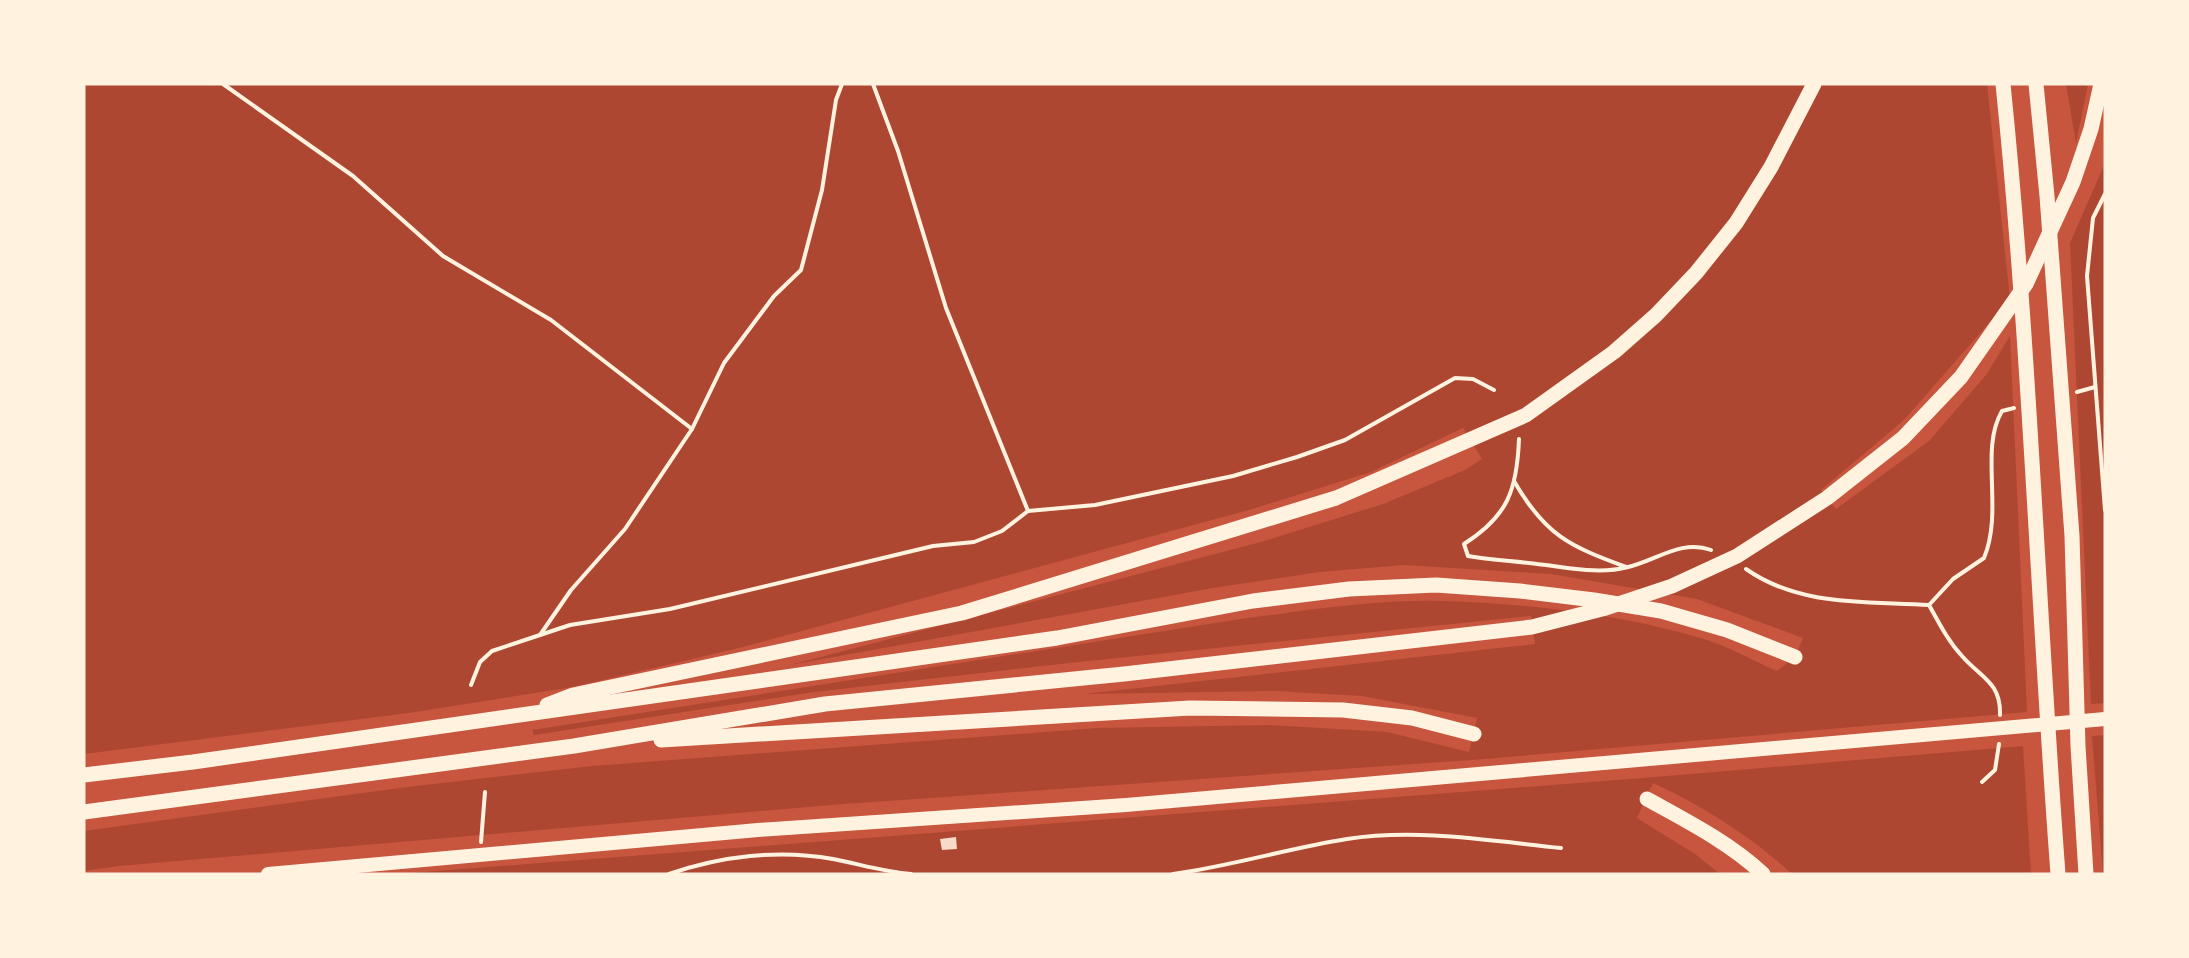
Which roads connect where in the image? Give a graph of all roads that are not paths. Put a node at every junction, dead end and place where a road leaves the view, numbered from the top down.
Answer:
1 (1814, 84) edge
2 (2003, 84) edge
3 (2036, 84) edge
4 (2101, 84) edge
5 (1795, 657) dead end
6 (525, 715) junction
7 (2105, 719) edge
8 (1474, 734) dead end
9 (574, 746) junction
10 (84, 775) edge
11 (1647, 799) dead end
12 (84, 812) edge
13 (268, 874) edge
14 (1763, 874) edge
15 (2058, 874) edge
16 (2086, 874) edge

1 - 6 highway
2 - 15 highway
3 - 16 highway
4 - 9 highway
5 - 6 highway
6 - 10 highway
7 - 13 main road
8 - 9 highway
9 - 12 highway
11 - 14 highway

